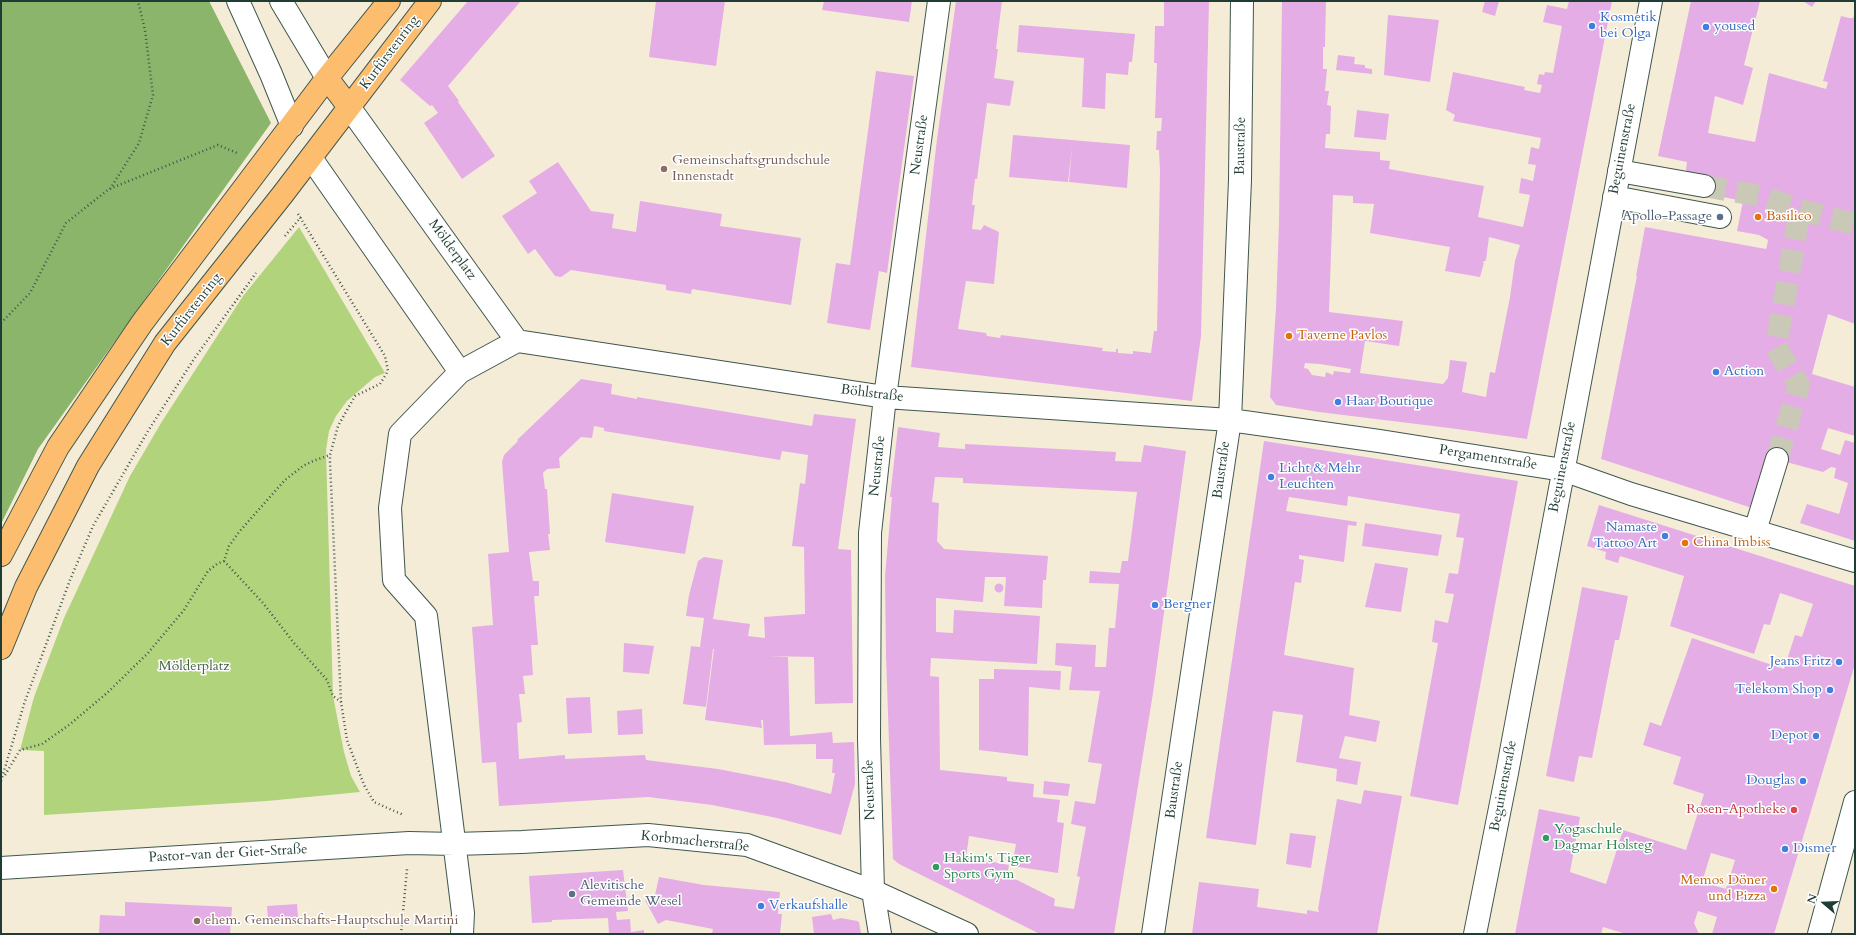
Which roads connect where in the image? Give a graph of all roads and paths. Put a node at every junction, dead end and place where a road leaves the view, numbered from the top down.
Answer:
1 (138, 1) edge
2 (238, 1) edge
3 (281, 1) edge
4 (389, 1) edge
5 (430, 1) edge
6 (939, 1) edge
7 (1242, 1) edge
8 (1652, 1) edge
9 (327, 78) junction
10 (349, 107) junction
11 (292, 126) junction
12 (311, 158) junction
13 (263, 166) junction
14 (1619, 171) junction
15 (1704, 186) tunnel mouth
16 (109, 189) junction
17 (1614, 197) junction
18 (1720, 217) dead end
19 (282, 240) dead end
20 (258, 271) dead end
21 (1, 323) edge
22 (517, 341) junction
23 (460, 372) junction
24 (885, 397) junction
25 (1230, 420) junction
26 (330, 455) junction
27 (1777, 459) tunnel mouth
28 (1562, 470) junction
29 (1755, 531) junction
30 (1, 555) edge
31 (224, 561) junction
32 (1855, 561) edge
33 (1, 648) edge
34 (341, 702) junction
35 (2, 780) edge
36 (1855, 802) edge
37 (1852, 825) edge
38 (409, 843) junction
39 (455, 844) junction
40 (1, 868) edge
41 (873, 891) junction
42 (401, 934) edge
43 (462, 934) edge
44 (880, 934) edge
45 (967, 934) edge
46 (1154, 934) edge
47 (1475, 934) edge
48 (1819, 934) edge

1 - 16 path
2 - 11 street
3 - 9 street
4 - 9 main road
5 - 10 main road, Kurfürstenring
6 - 24 street, Neustraße
7 - 25 street, Baustraße
8 - 14 street, Beguinenstraße
9 - 10 main road
9 - 11 main road
10 - 12 main road, Kurfürstenring
10 - 22 street, Mölderplatz
11 - 12 main road
11 - 13 main road
12 - 23 street
12 - 33 main road, Kurfürstenring
13 - 16 path
13 - 30 main road
14 - 15 street
14 - 17 street, Beguinenstraße
16 - 21 path
17 - 18 street
17 - 28 street, Beguinenstraße
19 - 26 path
20 - 35 path
22 - 23 street
22 - 24 street, Böhlstraße
23 - 39 street
24 - 25 street, Böhlstraße
24 - 41 street, Neustraße
25 - 28 street, Pergamentstraße
25 - 46 street, Baustraße
26 - 31 path
26 - 34 path
27 - 29 street
28 - 29 street, Pergamentstraße
28 - 47 street, Beguinenstraße
29 - 32 street, Pergamentstraße
31 - 34 path
31 - 35 path
34 - 38 path
36 - 37 street
37 - 48 street
38 - 39 street, Pastor-van der Giet-Straße
38 - 40 street, Pastor-van der Giet-Straße
38 - 42 path
39 - 41 street, Korbmacherstraße
39 - 43 street
41 - 44 street, Neustraße
41 - 45 street, Korbmacherstraße

